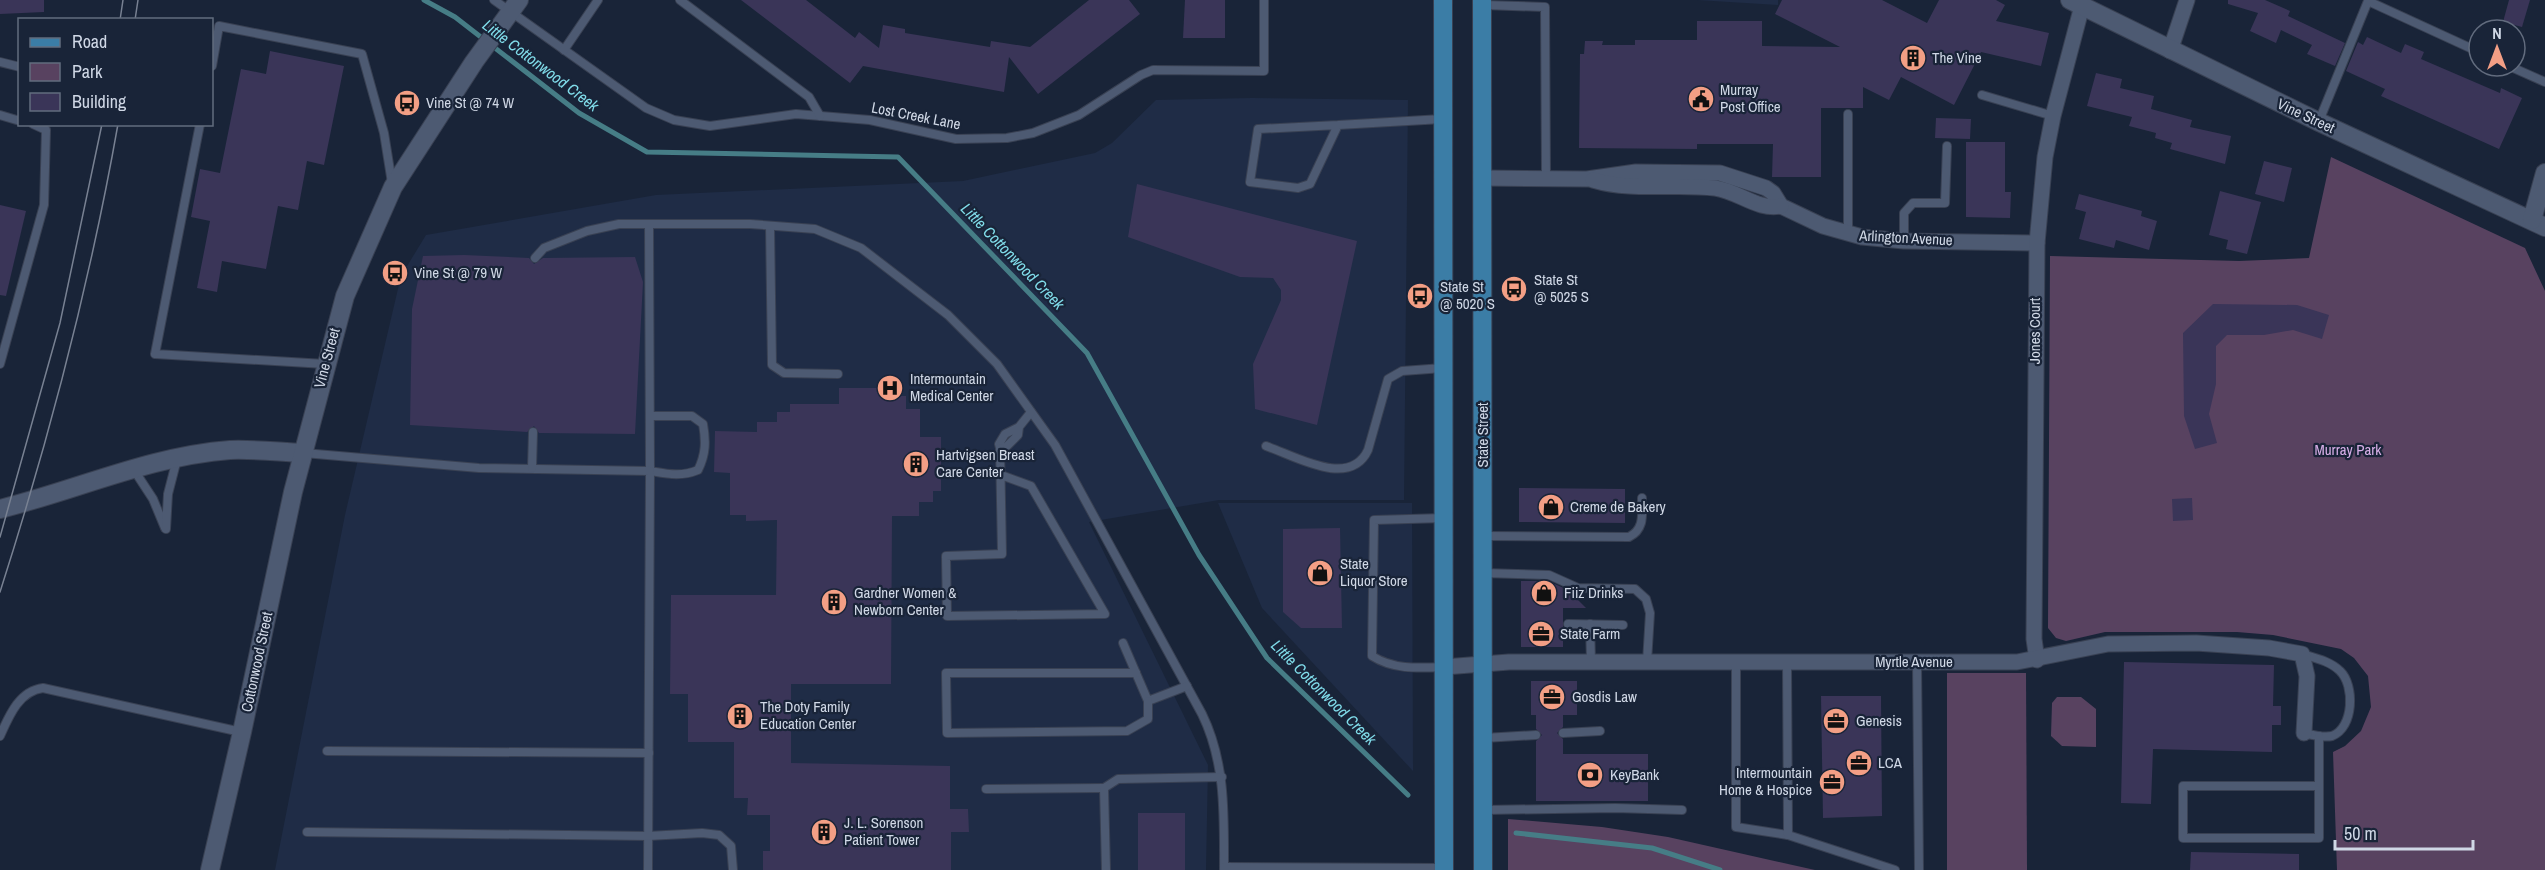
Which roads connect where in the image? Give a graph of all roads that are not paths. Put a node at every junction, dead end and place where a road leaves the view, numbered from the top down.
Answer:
1 (494, 0) edge
2 (598, 0) edge
3 (680, 0) edge
4 (1264, 0) edge
5 (1443, 0) edge
6 (2187, 0) edge
7 (1482, 2) edge
8 (2076, 3) edge
9 (510, 13) edge
10 (2467, 46) edge
11 (564, 50) junction
12 (2170, 51) junction
13 (213, 60) edge
14 (0, 62) edge
15 (18, 66) edge
16 (2527, 74) edge
17 (2545, 82) edge
18 (1982, 95) dead end
19 (1848, 114) dead end
20 (0, 115) edge
21 (820, 116) junction
22 (2053, 116) junction
23 (1443, 118) junction
24 (18, 120) edge
25 (2319, 123) junction
26 (1338, 125) junction
27 (37, 126) edge
28 (200, 126) edge
29 (1947, 146) dead end
30 (2545, 173) edge
31 (1482, 178) junction
32 (1546, 178) junction
33 (393, 187) junction
34 (649, 224) junction
35 (2539, 224) edge
36 (770, 226) junction
37 (1848, 234) junction
38 (1904, 241) junction
39 (2037, 243) junction
40 (535, 258) dead end
41 (325, 363) junction
42 (0, 364) edge
43 (1443, 368) junction
44 (838, 374) dead end
45 (1031, 412) junction
46 (650, 416) junction
47 (533, 432) dead end
48 (1266, 446) dead end
49 (303, 453) junction
50 (177, 458) junction
51 (532, 468) junction
52 (133, 469) junction
53 (650, 471) junction
54 (1001, 475) junction
55 (1642, 498) dead end
56 (0, 509) edge
57 (1444, 519) junction
58 (1483, 536) junction
59 (1483, 573) junction
60 (1568, 624) dead end
61 (1590, 624) junction
62 (1623, 625) dead end
63 (1123, 644) dead end
64 (2302, 654) junction
65 (2037, 660) junction
66 (1591, 662) junction
67 (1647, 662) junction
68 (1736, 662) junction
69 (1787, 662) junction
70 (1917, 662) junction
71 (1483, 664) junction
72 (1444, 667) junction
73 (1136, 673) junction
74 (1187, 686) junction
75 (1148, 701) junction
76 (1600, 731) dead end
77 (242, 732) junction
78 (1563, 734) dead end
79 (1536, 735) dead end
80 (2312, 735) junction
81 (0, 736) edge
82 (1483, 738) junction
83 (327, 751) dead end
84 (649, 753) junction
85 (1222, 777) junction
86 (2319, 786) junction
87 (1104, 788) junction
88 (986, 789) dead end
89 (1483, 810) junction
90 (1682, 810) dead end
91 (308, 832) dead end
92 (1788, 835) junction
93 (648, 836) junction
94 (1224, 868) edge
95 (1444, 869) edge
96 (210, 870) edge
97 (648, 870) edge
98 (733, 870) edge
99 (1106, 870) edge
100 (1483, 870) edge
101 (1895, 870) edge
102 (1919, 870) edge

1 - 9 lane, Lost Creek Lane
2 - 11 lane
3 - 21 lane
4 - 21 lane, Lost Creek Lane
5 - 23 main road
6 - 12 street
7 - 31 main road, State Street
7 - 32 lane
8 - 12 street, Vine Street
8 - 22 street, Jones Court
9 - 11 lane, Lost Creek Lane
9 - 33 street, Vine Street
10 - 25 lane
11 - 21 lane, Lost Creek Lane
12 - 25 street, Vine Street
13 - 33 lane
14 - 15 lane
16 - 17 lane
18 - 22 lane
19 - 37 lane
20 - 24 lane
22 - 39 street, Jones Court
23 - 26 lane
23 - 43 main road
25 - 35 street, Vine Street
26 - 26 lane
27 - 42 lane
28 - 41 lane
29 - 38 lane
30 - 35 street
31 - 32 street, Arlington Avenue
31 - 58 main road, State Street
32 - 37 street, Arlington Avenue
33 - 41 street, Vine Street
34 - 36 lane
34 - 40 lane
34 - 46 lane
36 - 44 lane
36 - 45 lane
37 - 38 street, Arlington Avenue
38 - 39 street, Arlington Avenue
39 - 65 street, Jones Court
41 - 49 street, Vine Street
43 - 48 lane
43 - 57 main road
45 - 54 lane
45 - 74 lane
46 - 53 lane
46 - 53 lane
47 - 51 lane
49 - 50 street
49 - 51 lane
49 - 77 street, Cottonwood Street
50 - 52 street
50 - 52 lane
51 - 53 lane
52 - 56 street
53 - 84 lane
54 - 54 lane
55 - 58 lane
57 - 72 main road
57 - 72 lane
58 - 59 main road, State Street
59 - 67 lane
59 - 71 main road, State Street
60 - 61 lane
61 - 62 lane
61 - 66 lane
63 - 73 lane
64 - 65 street, Myrtle Avenue
64 - 80 street
64 - 80 lane
65 - 70 street, Myrtle Avenue
66 - 67 street, Myrtle Avenue
66 - 71 street, Myrtle Avenue
67 - 68 street, Myrtle Avenue
68 - 69 street, Myrtle Avenue
68 - 92 lane
69 - 70 street, Myrtle Avenue
69 - 92 lane
70 - 102 lane
71 - 72 street, Myrtle Avenue
71 - 82 main road, State Street
72 - 95 main road
73 - 75 lane
73 - 75 lane
74 - 75 lane
74 - 85 lane
76 - 78 lane
77 - 81 lane
77 - 96 street, Cottonwood Street
79 - 82 lane
80 - 86 lane
82 - 89 main road, State Street
83 - 84 lane
84 - 93 lane
85 - 87 lane
85 - 94 lane
86 - 86 lane
87 - 88 lane
87 - 99 lane
89 - 90 lane
89 - 100 main road, State Street
91 - 93 lane
92 - 101 lane
93 - 97 lane
93 - 98 lane
94 - 95 lane

